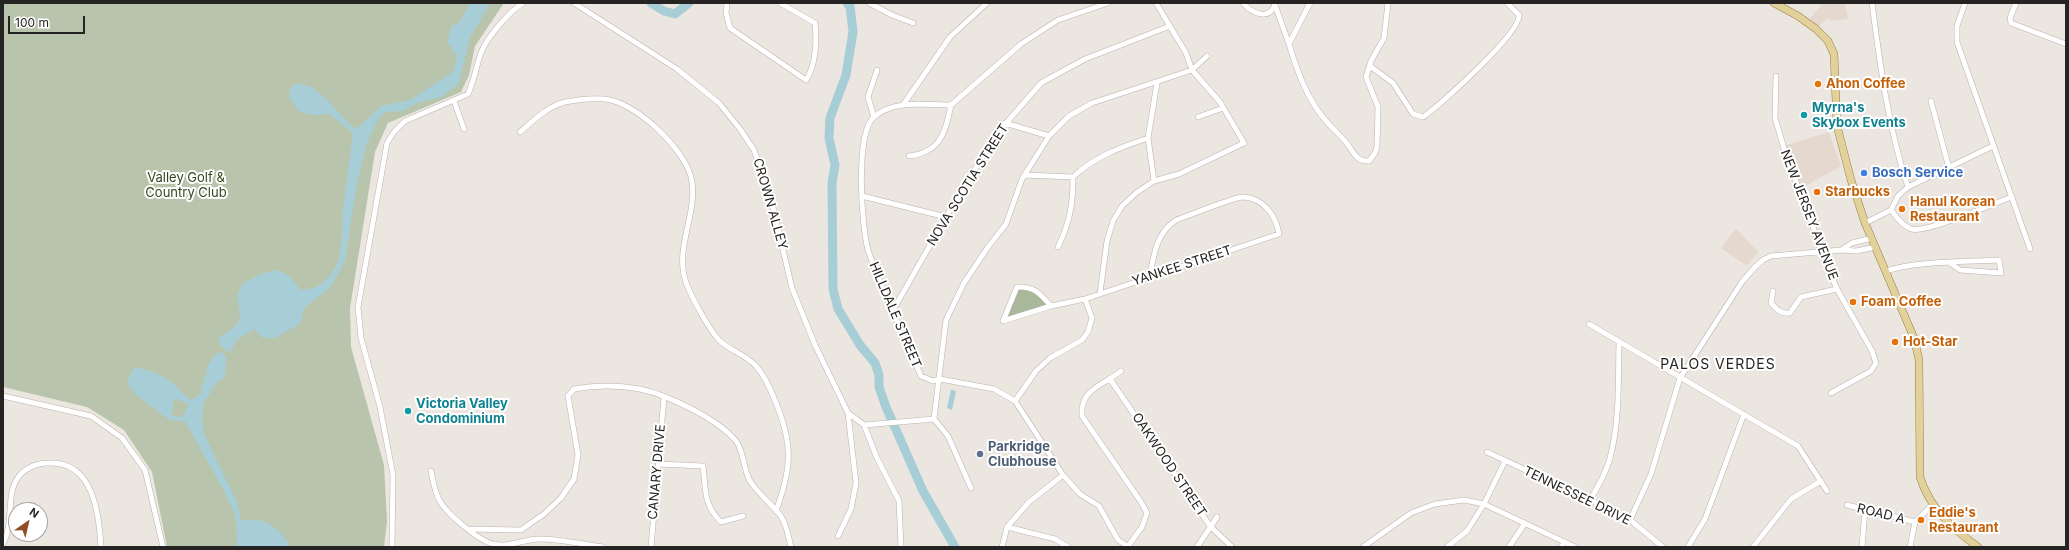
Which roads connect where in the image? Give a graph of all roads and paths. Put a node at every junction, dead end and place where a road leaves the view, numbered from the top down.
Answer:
1 (523, 3) edge
2 (574, 3) edge
3 (727, 3) edge
4 (780, 3) edge
5 (869, 3) edge
6 (987, 3) edge
7 (1108, 3) edge
8 (1156, 3) edge
9 (1243, 3) edge
10 (1310, 3) edge
11 (1388, 3) edge
12 (1507, 3) edge
13 (1774, 3) edge
14 (1872, 3) edge
15 (1965, 3) edge
16 (2016, 3) edge
17 (1275, 4) edge
18 (914, 23) dead end
19 (1170, 26) junction
20 (1289, 44) junction
21 (2066, 44) edge
22 (1207, 56) dead end
23 (1370, 66) junction
24 (877, 70) dead end
25 (1192, 70) junction
26 (1776, 76) dead end
27 (1157, 83) junction
28 (454, 101) junction
29 (1931, 101) dead end
30 (903, 104) junction
31 (950, 105) junction
32 (1223, 108) junction
33 (874, 117) junction
34 (1198, 117) dead end
35 (1005, 123) junction
36 (464, 129) dead end
37 (520, 132) dead end
38 (1049, 136) junction
39 (1148, 138) junction
40 (1993, 146) junction
41 (909, 156) dead end
42 (1949, 168) junction
43 (1025, 175) junction
44 (1073, 177) junction
45 (1154, 182) junction
46 (1908, 187) junction
47 (862, 196) junction
48 (2012, 197) junction
49 (1891, 210) junction
50 (946, 217) junction
51 (1865, 223) junction
52 (1872, 238) junction
53 (1058, 247) dead end
54 (1876, 247) junction
55 (2030, 249) dead end
56 (1841, 250) junction
57 (1821, 252) junction
58 (1950, 263) junction
59 (1886, 271) junction
60 (1149, 277) junction
61 (1837, 289) junction
62 (1773, 291) dead end
63 (1100, 294) junction
64 (1086, 299) junction
65 (1051, 306) junction
66 (892, 312) junction
67 (1589, 324) dead end
68 (1619, 342) junction
69 (1121, 371) dead end
70 (1680, 378) junction
71 (940, 379) junction
72 (1110, 379) junction
73 (1831, 393) dead end
74 (3, 396) edge
75 (664, 397) junction
76 (1015, 401) junction
77 (848, 413) junction
78 (1744, 414) junction
79 (934, 419) junction
80 (864, 425) junction
81 (1487, 452) dead end
82 (1505, 461) junction
83 (658, 464) junction
84 (431, 471) dead end
85 (1063, 475) junction
86 (1821, 481) junction
87 (971, 488) dead end
88 (1827, 491) dead end
89 (1590, 500) junction
90 (1484, 504) junction
91 (1847, 505) dead end
92 (1932, 505) junction
93 (1865, 510) junction
94 (776, 511) junction
95 (743, 516) dead end
96 (1217, 517) dead end
97 (1630, 520) junction
98 (1915, 522) junction
99 (1525, 523) junction
100 (1210, 526) junction
101 (1008, 527) junction
102 (468, 528) junction
103 (838, 536) dead end
104 (1565, 542) junction
105 (3, 544) edge
106 (101, 547) edge
107 (163, 547) edge
108 (392, 547) edge
109 (603, 547) edge
110 (651, 547) edge
111 (791, 547) edge
112 (901, 547) edge
113 (1002, 547) edge
114 (1068, 547) edge
115 (1128, 547) edge
116 (1197, 547) edge
117 (1232, 547) edge
118 (1363, 547) edge
119 (1447, 547) edge
120 (1509, 547) edge
121 (1561, 547) edge
122 (1575, 547) edge
123 (1663, 547) edge
124 (1688, 547) edge
125 (1753, 547) edge
126 (1862, 547) edge
127 (1910, 547) edge
128 (1978, 547) edge

1 - 28 street
2 - 77 street, CROWN ALLEY
3 - 4 street
5 - 18 street
6 - 30 street
7 - 31 street
8 - 19 street
9 - 17 street
10 - 20 street
11 - 23 street
12 - 23 street
13 - 51 main road
14 - 46 street
15 - 40 street
16 - 21 street
17 - 20 street
19 - 25 street
19 - 35 street, NOVA SCOTIA STREET
20 - 23 street
22 - 25 street
24 - 33 street
25 - 27 street
25 - 32 street
26 - 57 street, NEW JERSEY AVENUE
27 - 38 street
27 - 39 street
28 - 36 street
28 - 108 street
29 - 42 street
30 - 31 street
30 - 33 street
31 - 41 street
32 - 34 street
32 - 45 street
33 - 47 street, HILLDALE STREET
35 - 38 street
35 - 50 street, NOVA SCOTIA STREET
37 - 94 street
38 - 43 street
39 - 44 street
39 - 45 street
40 - 42 street
40 - 48 street
42 - 46 street
43 - 44 street
43 - 71 street
44 - 53 street
45 - 63 street
46 - 49 street
47 - 50 street
47 - 66 street, HILLDALE STREET
48 - 49 street
48 - 55 street
49 - 51 street
50 - 66 street, NOVA SCOTIA STREET
51 - 52 main road
52 - 54 main road
52 - 56 street
54 - 56 street
54 - 59 main road
56 - 57 street
57 - 61 street, NEW JERSEY AVENUE
57 - 70 street
58 - 58 street
58 - 59 street
59 - 92 main road
60 - 60 street, YANKEE STREET
60 - 63 street, YANKEE STREET
61 - 62 street
61 - 73 street, NEW JERSEY AVENUE
63 - 64 street, YANKEE STREET
64 - 65 street, YANKEE STREET
64 - 76 street
65 - 65 street, YANKEE STREET
66 - 71 street, HILLDALE STREET
67 - 68 street
68 - 70 street
68 - 89 street
69 - 72 street
70 - 78 street
70 - 97 street
71 - 76 street, HILLDALE STREET
71 - 79 street
72 - 100 street, OAKWOOD STREET
72 - 115 street
74 - 107 street
75 - 83 street, CANARY DRIVE
75 - 94 street
75 - 102 street
76 - 85 street, HILLDALE STREET
77 - 80 street
77 - 103 street
78 - 86 street
78 - 124 street
79 - 80 street
79 - 87 street
80 - 112 street
81 - 82 street, TENNESSEE DRIVE
82 - 89 street, TENNESSEE DRIVE
82 - 90 street
83 - 95 street
83 - 110 street, CANARY DRIVE
84 - 102 street
85 - 101 street
85 - 115 street, HILLDALE STREET
86 - 88 street
86 - 125 street
89 - 97 street, TENNESSEE DRIVE
90 - 99 street
90 - 118 street
90 - 119 street
91 - 93 street, ROAD A
92 - 98 street
92 - 128 main road
93 - 98 street, ROAD A
93 - 126 street
94 - 111 street
96 - 100 street
97 - 123 street, TENNESSEE DRIVE
98 - 127 street
99 - 104 street
99 - 120 street
100 - 116 street
100 - 117 street, OAKWOOD STREET
101 - 113 street
101 - 114 street
102 - 109 street
104 - 121 street
104 - 122 street
105 - 106 street

